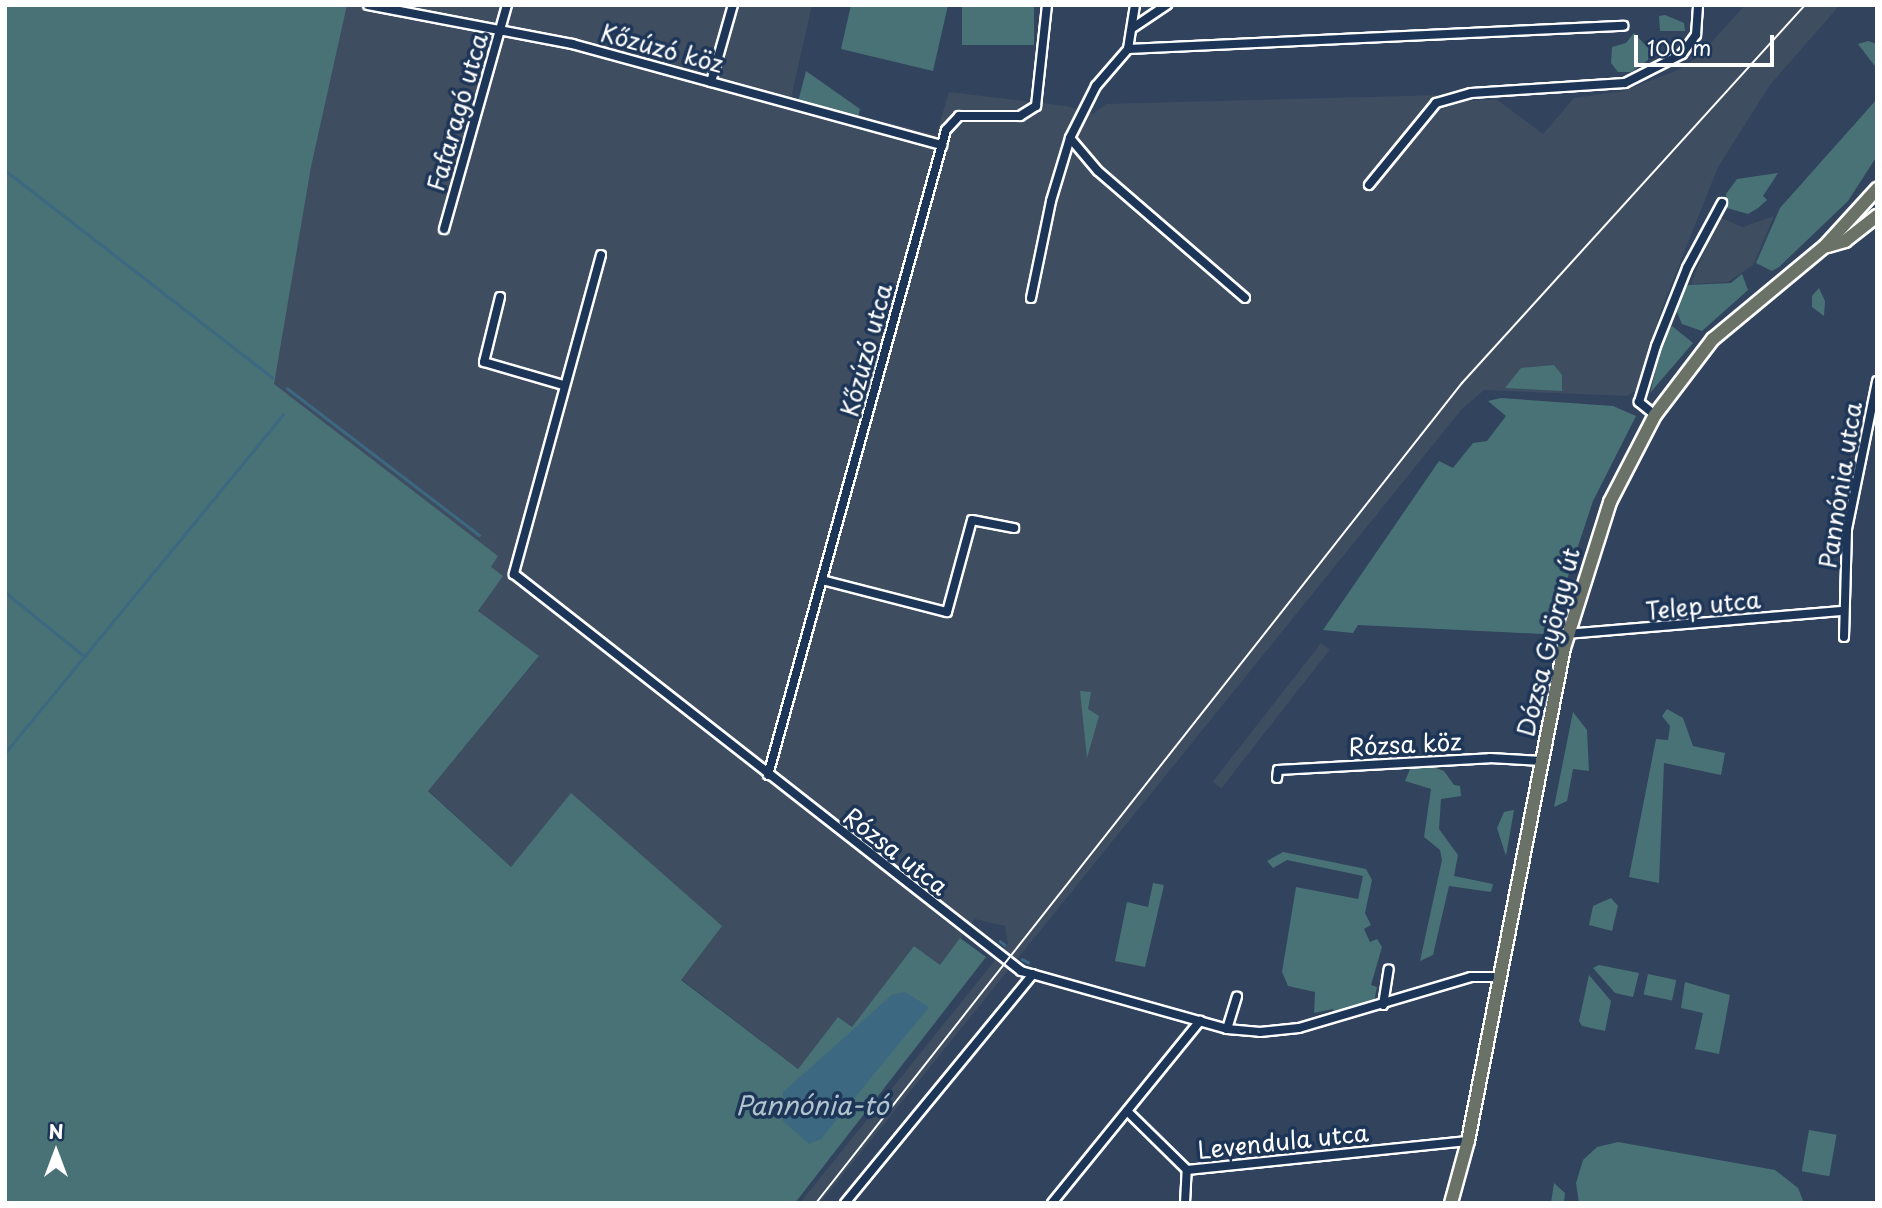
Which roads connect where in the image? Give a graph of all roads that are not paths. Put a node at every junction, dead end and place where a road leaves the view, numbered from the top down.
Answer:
1 (368, 5) edge
2 (507, 5) edge
3 (733, 5) edge
4 (1047, 5) edge
5 (1135, 5) edge
6 (1167, 5) edge
7 (1698, 5) edge
8 (1623, 26) dead end
9 (1134, 27) junction
10 (500, 31) junction
11 (1128, 49) junction
12 (711, 82) junction
13 (1070, 138) junction
14 (942, 145) junction
15 (1370, 185) dead end
16 (1877, 189) edge
17 (1722, 203) dead end
18 (1877, 216) edge
19 (444, 229) dead end
20 (1824, 247) junction
21 (601, 255) dead end
22 (500, 297) dead end
23 (1031, 298) dead end
24 (1245, 299) dead end
25 (1877, 381) edge
26 (563, 386) junction
27 (1655, 415) junction
28 (1014, 528) dead end
29 (822, 580) junction
30 (1843, 611) junction
31 (1567, 634) junction
32 (1844, 637) dead end
33 (1542, 761) junction
34 (768, 775) junction
35 (1277, 778) dead end
36 (1389, 969) dead end
37 (1034, 974) junction
38 (1499, 977) junction
39 (1237, 996) dead end
40 (1383, 1005) junction
41 (1200, 1021) junction
42 (1227, 1028) junction
43 (1127, 1111) junction
44 (1468, 1141) junction
45 (1187, 1170) junction
46 (845, 1203) edge
47 (1052, 1203) edge
48 (1185, 1203) edge
49 (1451, 1203) edge

1 - 10 street, Kőzúzó köz
2 - 10 street, Fafaragó utca
3 - 12 street
4 - 14 street, Kőzúzó utca
5 - 9 street
6 - 9 street
7 - 15 street
8 - 11 street
9 - 11 street
10 - 12 street, Kőzúzó köz
10 - 19 street, Fafaragó utca
11 - 13 street
12 - 14 street, Kőzúzó köz
13 - 23 street
13 - 24 street
14 - 29 street, Kőzúzó utca
16 - 20 main road, Dózsa György út
17 - 27 street
18 - 20 main road
20 - 27 main road, Dózsa György út
21 - 26 street, Rózsa utca
22 - 26 street
25 - 30 street, Pannónia utca
26 - 34 street, Rózsa utca
27 - 31 main road, Dózsa György út
28 - 29 street
29 - 34 street, Kőzúzó utca
30 - 31 street, Telep utca
30 - 32 street, Pannónia utca
31 - 33 main road, Dózsa György út
33 - 35 street, Rózsa köz
33 - 38 main road, Dózsa György út
34 - 37 street, Rózsa utca
36 - 40 street
37 - 41 street, Rózsa utca
37 - 46 street
38 - 40 street, Rózsa utca
38 - 44 main road, Dózsa György út
39 - 42 street
40 - 42 street, Rózsa utca
41 - 42 street, Rózsa utca
41 - 43 street
43 - 45 street, Levendula utca
43 - 47 street
44 - 45 street, Levendula utca
44 - 49 main road, Dózsa György út
45 - 48 street

